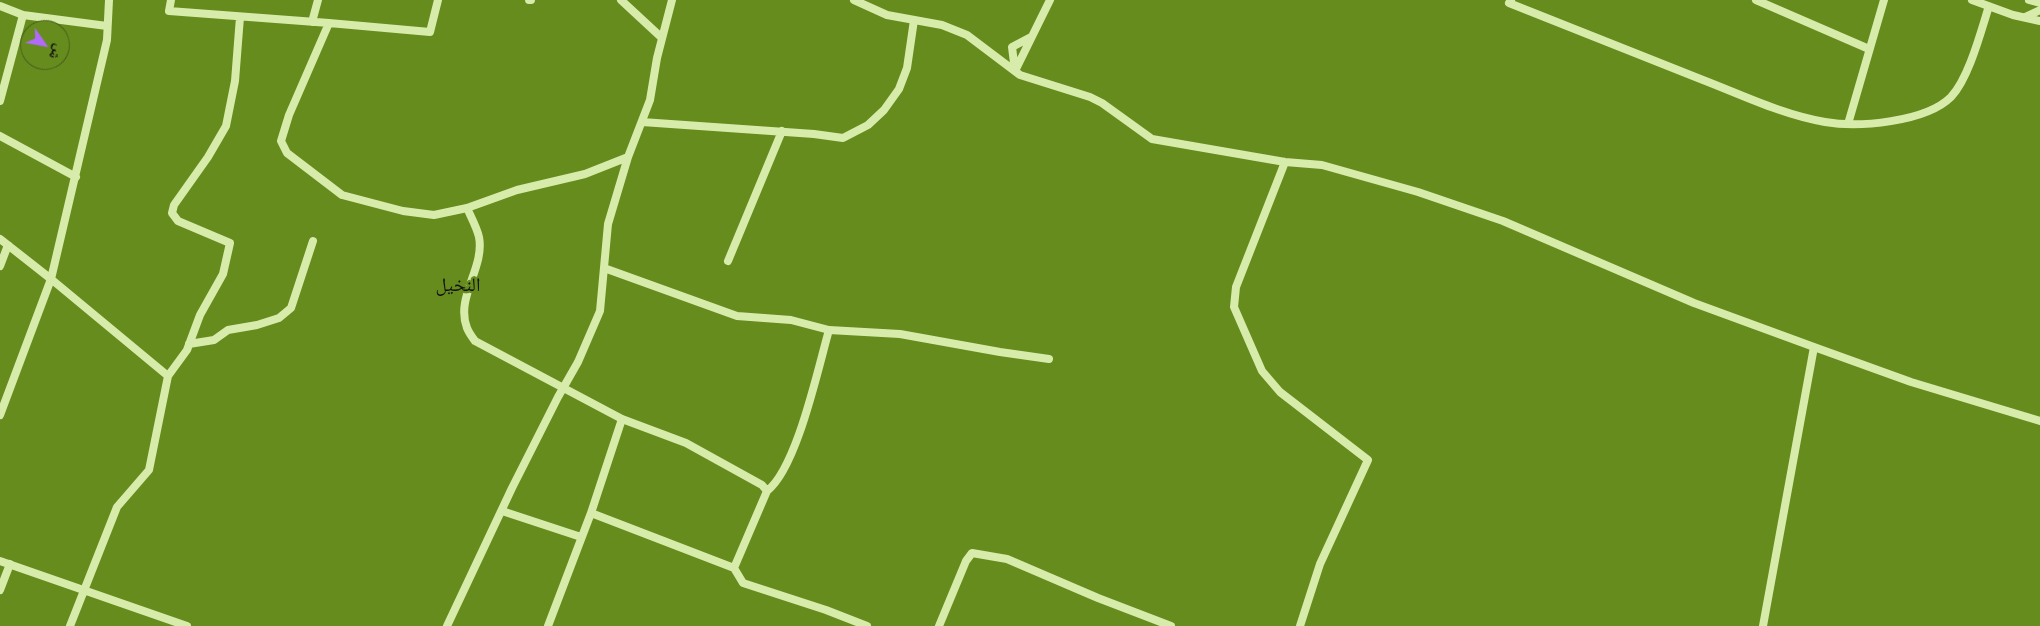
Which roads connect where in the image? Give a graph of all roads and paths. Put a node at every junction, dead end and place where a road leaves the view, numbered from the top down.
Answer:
1 (109, 0) edge
2 (171, 0) edge
3 (318, 0) edge
4 (438, 0) edge
5 (621, 0) edge
6 (672, 0) edge
7 (854, 0) edge
8 (1050, 0) edge
9 (1510, 0) edge
10 (1756, 0) edge
11 (1884, 0) edge
12 (1972, 0) edge
13 (2029, 0) edge
14 (2040, 3) edge
15 (0, 6) edge
16 (1989, 6) junction
17 (2040, 10) edge
18 (22, 15) junction
19 (240, 17) junction
20 (2025, 17) junction
21 (914, 20) junction
22 (2040, 21) edge
23 (312, 22) junction
24 (329, 24) junction
25 (107, 26) junction
26 (662, 38) junction
27 (1032, 38) junction
28 (1869, 50) junction
29 (1015, 71) junction
30 (0, 101) edge
31 (642, 122) junction
32 (1848, 124) junction
33 (782, 131) junction
34 (0, 136) edge
35 (628, 157) junction
36 (1284, 162) junction
37 (76, 177) junction
38 (467, 208) junction
39 (0, 239) edge
40 (313, 241) dead end
41 (8, 246) junction
42 (728, 261) dead end
43 (0, 266) edge
44 (604, 268) junction
45 (52, 279) junction
46 (829, 330) junction
47 (189, 344) junction
48 (1814, 347) junction
49 (1049, 359) dead end
50 (168, 376) junction
51 (564, 387) junction
52 (0, 415) edge
53 (622, 419) junction
54 (2040, 421) edge
55 (767, 491) junction
56 (502, 511) junction
57 (591, 513) junction
58 (581, 537) junction
59 (0, 560) edge
60 (10, 564) junction
61 (734, 568) junction
62 (0, 590) edge
63 (84, 590) junction
64 (174, 624) edge
65 (70, 626) edge
66 (187, 626) edge
67 (447, 626) edge
68 (548, 626) edge
69 (867, 626) edge
70 (939, 626) edge
71 (1172, 626) edge
72 (1300, 626) edge
73 (1763, 626) edge

1 - 25 street
2 - 19 street
3 - 23 street
4 - 24 street
5 - 26 street
6 - 26 street
7 - 21 street
8 - 27 street
9 - 32 street
10 - 28 street
11 - 28 street
12 - 16 street
13 - 14 street
15 - 18 street
16 - 20 street
16 - 32 street
17 - 20 street
18 - 25 street
18 - 30 street
19 - 23 street
19 - 47 street
20 - 22 street
21 - 29 street
21 - 33 street
23 - 24 street
24 - 38 street
25 - 37 street
26 - 31 street
27 - 29 street
27 - 29 street
28 - 32 street
29 - 36 street
31 - 33 street
31 - 35 street
33 - 42 street
34 - 37 street
35 - 38 street
35 - 44 street
36 - 48 street
36 - 72 street
37 - 45 street
38 - 51 street
39 - 41 street
40 - 47 street
41 - 43 street
41 - 45 street
44 - 46 street
44 - 51 street
45 - 50 street
45 - 52 street
46 - 49 street
46 - 55 street
47 - 50 street
48 - 54 street
48 - 73 street
50 - 63 street
51 - 53 street
51 - 56 street
53 - 55 street
53 - 57 street
55 - 61 street
56 - 58 street
56 - 67 street
57 - 58 street
57 - 61 street
58 - 68 street
59 - 60 street
60 - 62 street
60 - 63 street
61 - 69 street
63 - 64 street
63 - 65 street
64 - 66 street
70 - 71 street

